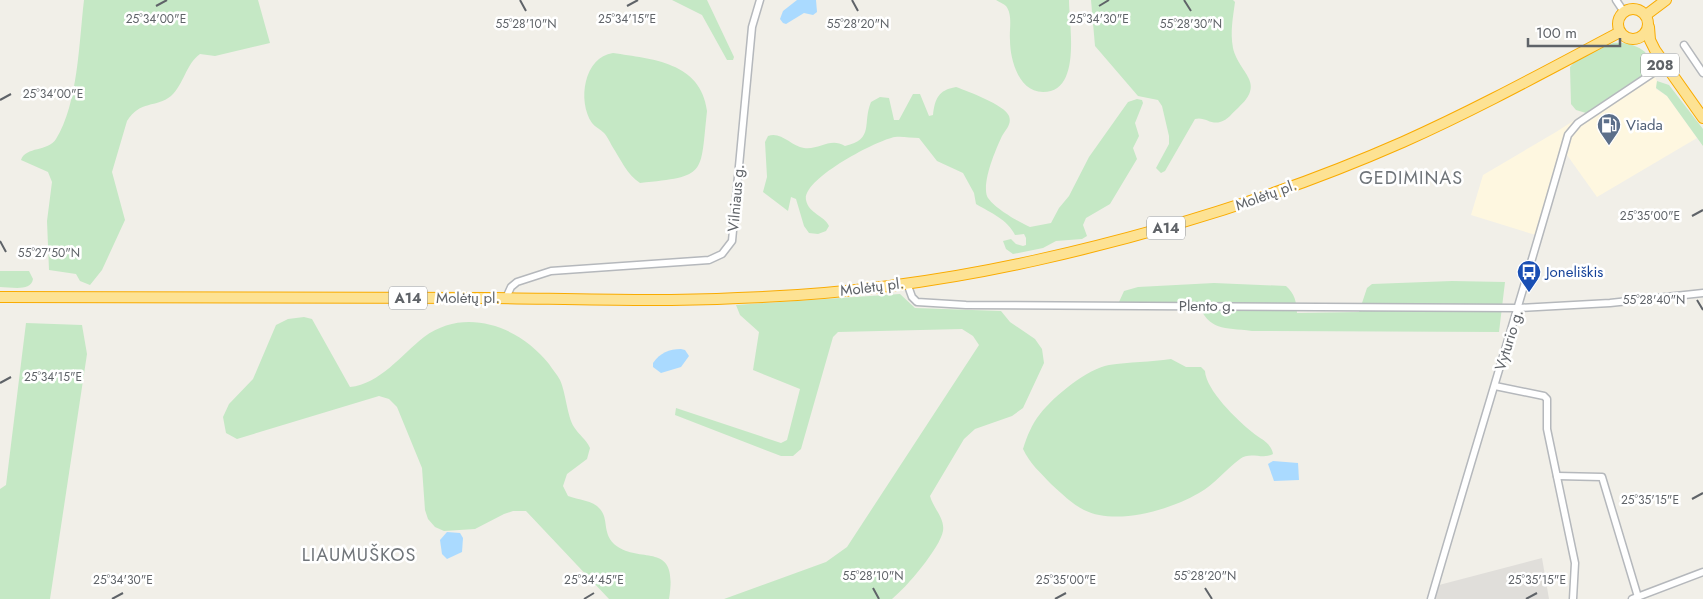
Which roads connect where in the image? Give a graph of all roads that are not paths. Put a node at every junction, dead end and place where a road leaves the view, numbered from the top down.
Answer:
1 (760, 0) edge
2 (1616, 0) edge
3 (1666, 0) edge
4 (1624, 12) junction
5 (1646, 15) junction
6 (1648, 27) junction
7 (1620, 32) junction
8 (1630, 39) junction
9 (1684, 45) dead end
10 (1662, 67) junction
11 (1703, 73) edge
12 (1686, 95) junction
13 (1703, 118) edge
14 (907, 283) junction
15 (1703, 293) edge
16 (0, 297) edge
17 (506, 298) junction
18 (1519, 308) junction
19 (1495, 386) junction
20 (1557, 476) junction
21 (1703, 572) edge
22 (1635, 598) edge
23 (1431, 599) edge
24 (1573, 599) edge

1 - 17 street, Vilniaus g.
2 - 4 street
3 - 5 highway
4 - 5 highway
4 - 7 highway
5 - 6 highway
6 - 8 highway
6 - 12 highway, 208
7 - 8 highway
7 - 14 highway, Molėtų pl. / A14
8 - 10 highway, 208
9 - 11 street
10 - 12 highway, 208
10 - 18 street, Vyturio g.
12 - 13 highway, 208
14 - 17 highway, Molėtų pl. / A14
14 - 18 street, Plento g.
15 - 18 street
16 - 17 highway, Molėtų pl. / A14
18 - 19 street, Vyturio g.
19 - 20 street
19 - 23 street, Vyturio g.
20 - 22 street
20 - 24 street
21 - 22 street

